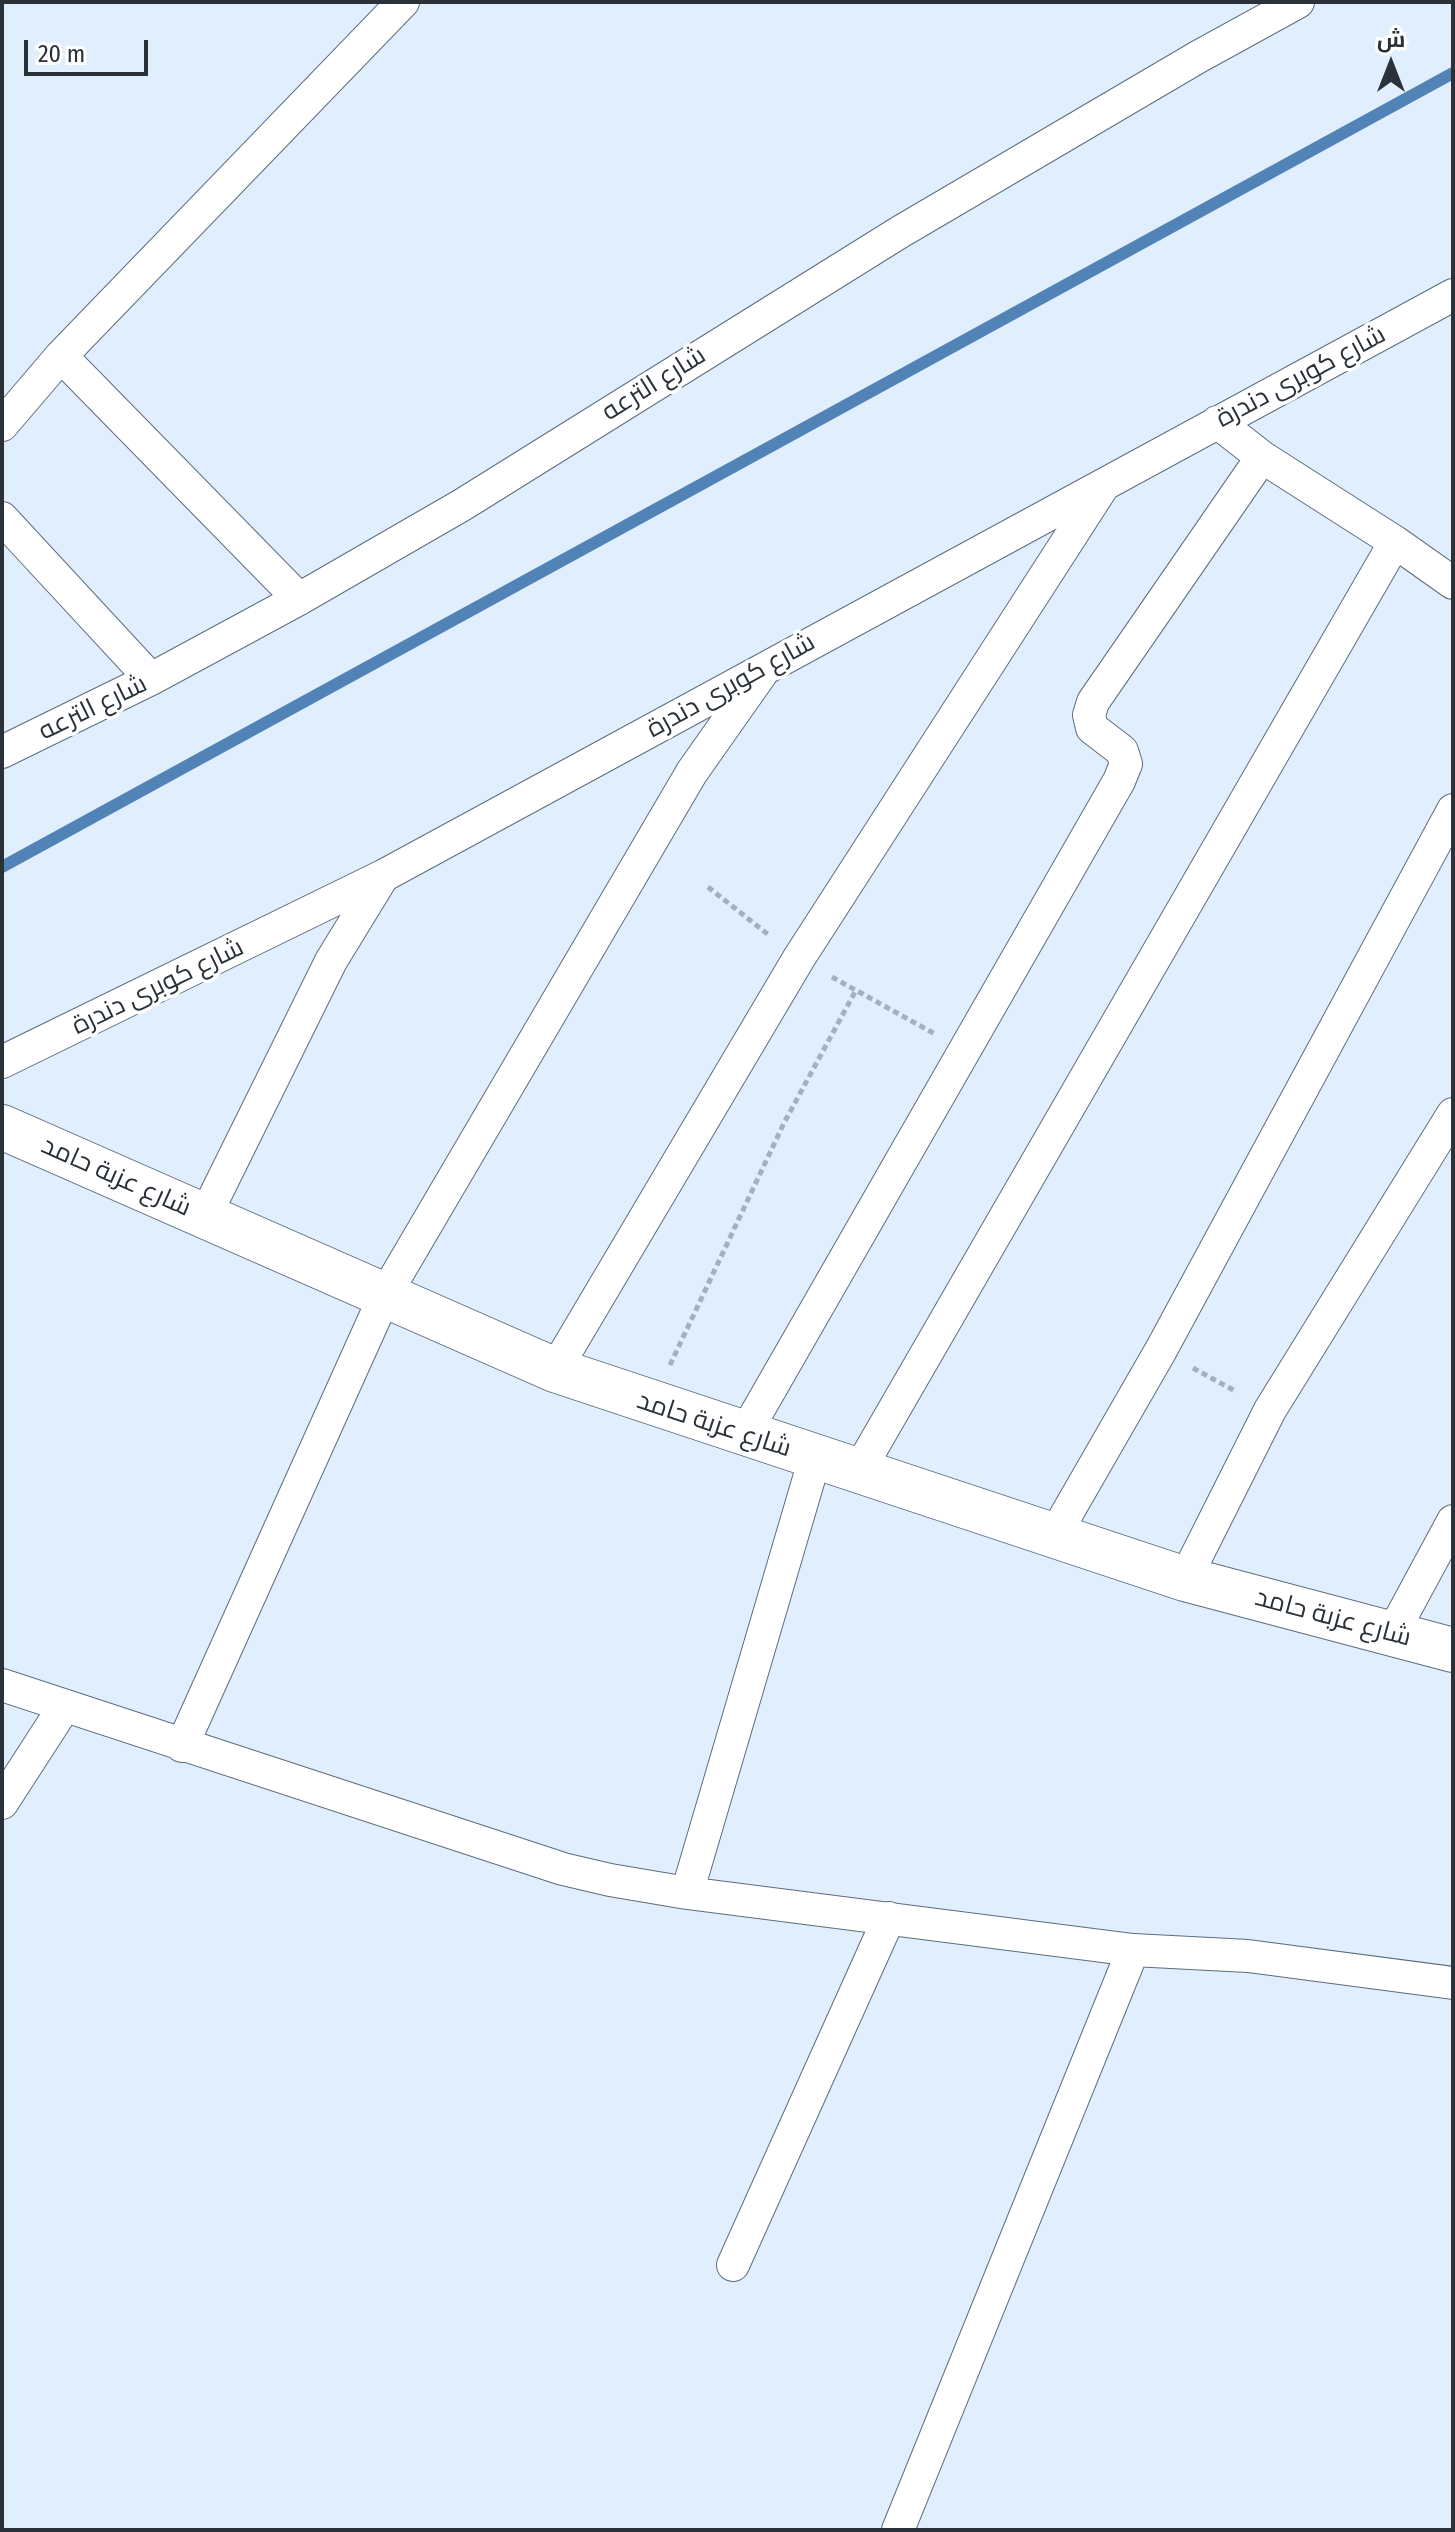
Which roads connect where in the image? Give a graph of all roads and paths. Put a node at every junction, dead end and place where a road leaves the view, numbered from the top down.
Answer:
1 (403, 2) edge
2 (1298, 2) edge
3 (1453, 295) edge
4 (61, 356) junction
5 (1217, 422) junction
6 (2, 425) edge
7 (1262, 457) junction
8 (1106, 482) junction
9 (2, 518) edge
10 (1395, 542) junction
11 (1453, 583) edge
12 (299, 599) junction
13 (766, 668) junction
14 (151, 679) junction
15 (2, 752) edge
16 (1453, 810) edge
17 (383, 876) junction
18 (708, 887) dead end
19 (799, 958) junction
20 (963, 1049) junction
21 (2, 1062) edge
22 (1453, 1114) edge
23 (4, 1134) edge
24 (205, 1216) junction
25 (385, 1295) junction
26 (1161, 1350) junction
27 (555, 1370) junction
28 (651, 1404) junction
29 (1270, 1410) junction
30 (744, 1435) junction
31 (815, 1458) junction
32 (858, 1472) junction
33 (1453, 1521) edge
34 (1054, 1536) junction
35 (1185, 1579) junction
36 (1392, 1634) junction
37 (1453, 1650) edge
38 (2, 1685) edge
39 (64, 1707) junction
40 (182, 1746) junction
41 (2, 1803) edge
42 (687, 1893) junction
43 (889, 1918) junction
44 (1133, 1950) junction
45 (1453, 1983) edge
46 (733, 2265) dead end
47 (898, 2530) edge

1 - 4 street
2 - 12 street, شارع الترعه
3 - 5 street, شارع كوبرى دندرة
4 - 6 street
4 - 12 street
5 - 7 street
5 - 8 street, شارع كوبرى دندرة
7 - 10 street
7 - 20 street
8 - 13 street, شارع كوبرى دندرة
8 - 19 street
9 - 14 street
10 - 11 street
10 - 32 street
12 - 14 street, شارع الترعه
13 - 17 street, شارع كوبرى دندرة
13 - 25 street
14 - 15 street, شارع الترعه
16 - 26 street
17 - 21 street, شارع كوبرى دندرة
17 - 24 street
18 - 19 path
19 - 27 street
20 - 28 path
20 - 30 street
22 - 29 street
23 - 24 street, شارع عزبة حامد
24 - 25 street, شارع عزبة حامد
25 - 27 street, شارع عزبة حامد
25 - 40 street
26 - 29 path
26 - 34 street
27 - 28 street, شارع عزبة حامد
28 - 30 street, شارع عزبة حامد
29 - 35 street
30 - 31 street, شارع عزبة حامد
31 - 32 street, شارع عزبة حامد
31 - 42 street
32 - 34 street, شارع عزبة حامد
33 - 36 street
34 - 35 street, شارع عزبة حامد
35 - 36 street, شارع عزبة حامد
36 - 37 street, شارع عزبة حامد
38 - 39 street
39 - 40 street
39 - 41 street
40 - 42 street
42 - 43 street
43 - 44 street
43 - 46 street
44 - 45 street
44 - 47 street

